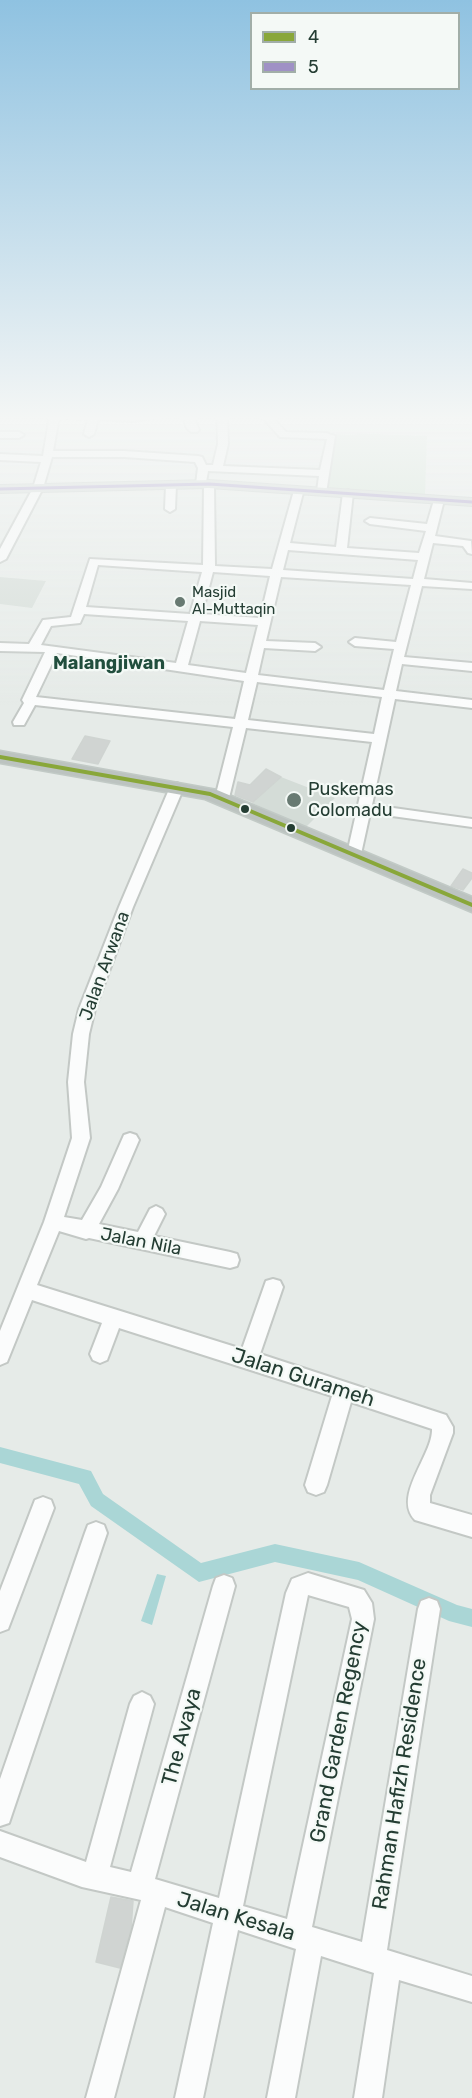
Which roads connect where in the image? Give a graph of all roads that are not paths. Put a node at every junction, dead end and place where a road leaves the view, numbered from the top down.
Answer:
1 (25, 513) edge
2 (206, 513) edge
3 (291, 513) edge
4 (346, 513) edge
5 (436, 513) edge
6 (370, 521) dead end
7 (431, 534) junction
8 (282, 546) junction
9 (341, 551) junction
10 (472, 551) edge
11 (424, 557) junction
12 (0, 559) edge
13 (209, 567) junction
14 (277, 572) junction
15 (417, 583) junction
16 (472, 586) edge
17 (78, 610) junction
18 (196, 617) junction
19 (266, 622) junction
20 (355, 642) dead end
21 (260, 644) junction
22 (401, 646) junction
23 (0, 647) edge
24 (315, 647) dead end
25 (33, 648) junction
26 (53, 649) junction
27 (398, 660) junction
28 (472, 667) edge
29 (181, 668) junction
30 (252, 678) junction
31 (391, 694) junction
32 (31, 701) junction
33 (472, 704) edge
34 (20, 722) dead end
35 (242, 725) junction
36 (381, 739) junction
37 (0, 757) edge
38 (177, 787) junction
39 (222, 798) junction
40 (364, 808) junction
41 (472, 823) edge
42 (354, 854) junction
43 (472, 905) edge
44 (130, 1140) dead end
45 (156, 1214) dead end
46 (53, 1222) junction
47 (86, 1231) junction
48 (142, 1242) junction
49 (230, 1260) dead end
50 (273, 1287) dead end
51 (25, 1290) junction
52 (113, 1318) junction
53 (100, 1354) dead end
54 (0, 1356) edge
55 (248, 1360) junction
56 (344, 1390) junction
57 (316, 1485) dead end
58 (43, 1508) dead end
59 (472, 1526) edge
60 (96, 1533) dead end
61 (224, 1586) dead end
62 (429, 1609) dead end
63 (0, 1621) edge
64 (142, 1704) dead end
65 (0, 1814) edge
66 (1, 1847) edge
67 (95, 1876) junction
68 (148, 1890) junction
69 (229, 1914) junction
70 (304, 1938) junction
71 (380, 1962) junction
72 (472, 1989) edge
73 (100, 2098) edge
74 (189, 2098) edge
75 (281, 2098) edge
76 (368, 2098) edge

1 - 12 street
2 - 13 street
3 - 8 street
4 - 9 street
5 - 7 street
6 - 7 street
7 - 10 street
7 - 11 street
8 - 9 street
8 - 14 street
9 - 11 street
11 - 15 street
13 - 14 street
13 - 17 street
13 - 18 street
14 - 15 street
14 - 19 street
15 - 16 street
15 - 22 street
17 - 18 street
17 - 25 street
18 - 19 street
18 - 29 street
19 - 21 street
20 - 22 street
21 - 24 street
21 - 30 street
22 - 27 street
23 - 25 street
25 - 26 street
26 - 29 street
26 - 32 street
27 - 28 street
27 - 31 street
29 - 30 street
30 - 31 street
30 - 35 street
31 - 33 street
31 - 36 street
32 - 34 street
32 - 35 street
35 - 36 street
35 - 39 street
36 - 40 street
37 - 38 highway
38 - 39 highway
38 - 46 street, Jalan Arwana
39 - 42 highway
40 - 41 street
40 - 42 street
42 - 43 highway
44 - 47 street
45 - 48 street
46 - 47 street, Jalan Nila
46 - 51 street, Jalan Arwana
47 - 48 street, Jalan Nila
48 - 49 street, Jalan Nila
50 - 55 street
51 - 52 street, Jalan Gurameh
51 - 54 street, Jalan Arwana
52 - 53 street
52 - 55 street, Jalan Gurameh
55 - 56 street, Jalan Gurameh
56 - 57 street
56 - 59 street, Jalan Gurameh
58 - 63 street
60 - 65 street
61 - 68 street, The Avaya
62 - 71 street, Rahman Hafizh Residence
64 - 67 street
66 - 67 street, Jalan Kesala
67 - 68 street, Jalan Kesala
68 - 69 street, Jalan Kesala
68 - 73 street, The Avaya
69 - 70 street, Jalan Kesala
69 - 70 street, Grand Garden Regency
69 - 74 street
70 - 71 street, Jalan Kesala
70 - 75 street
71 - 72 street, Jalan Kesala
71 - 76 street, Rahman Hafizh Residence

